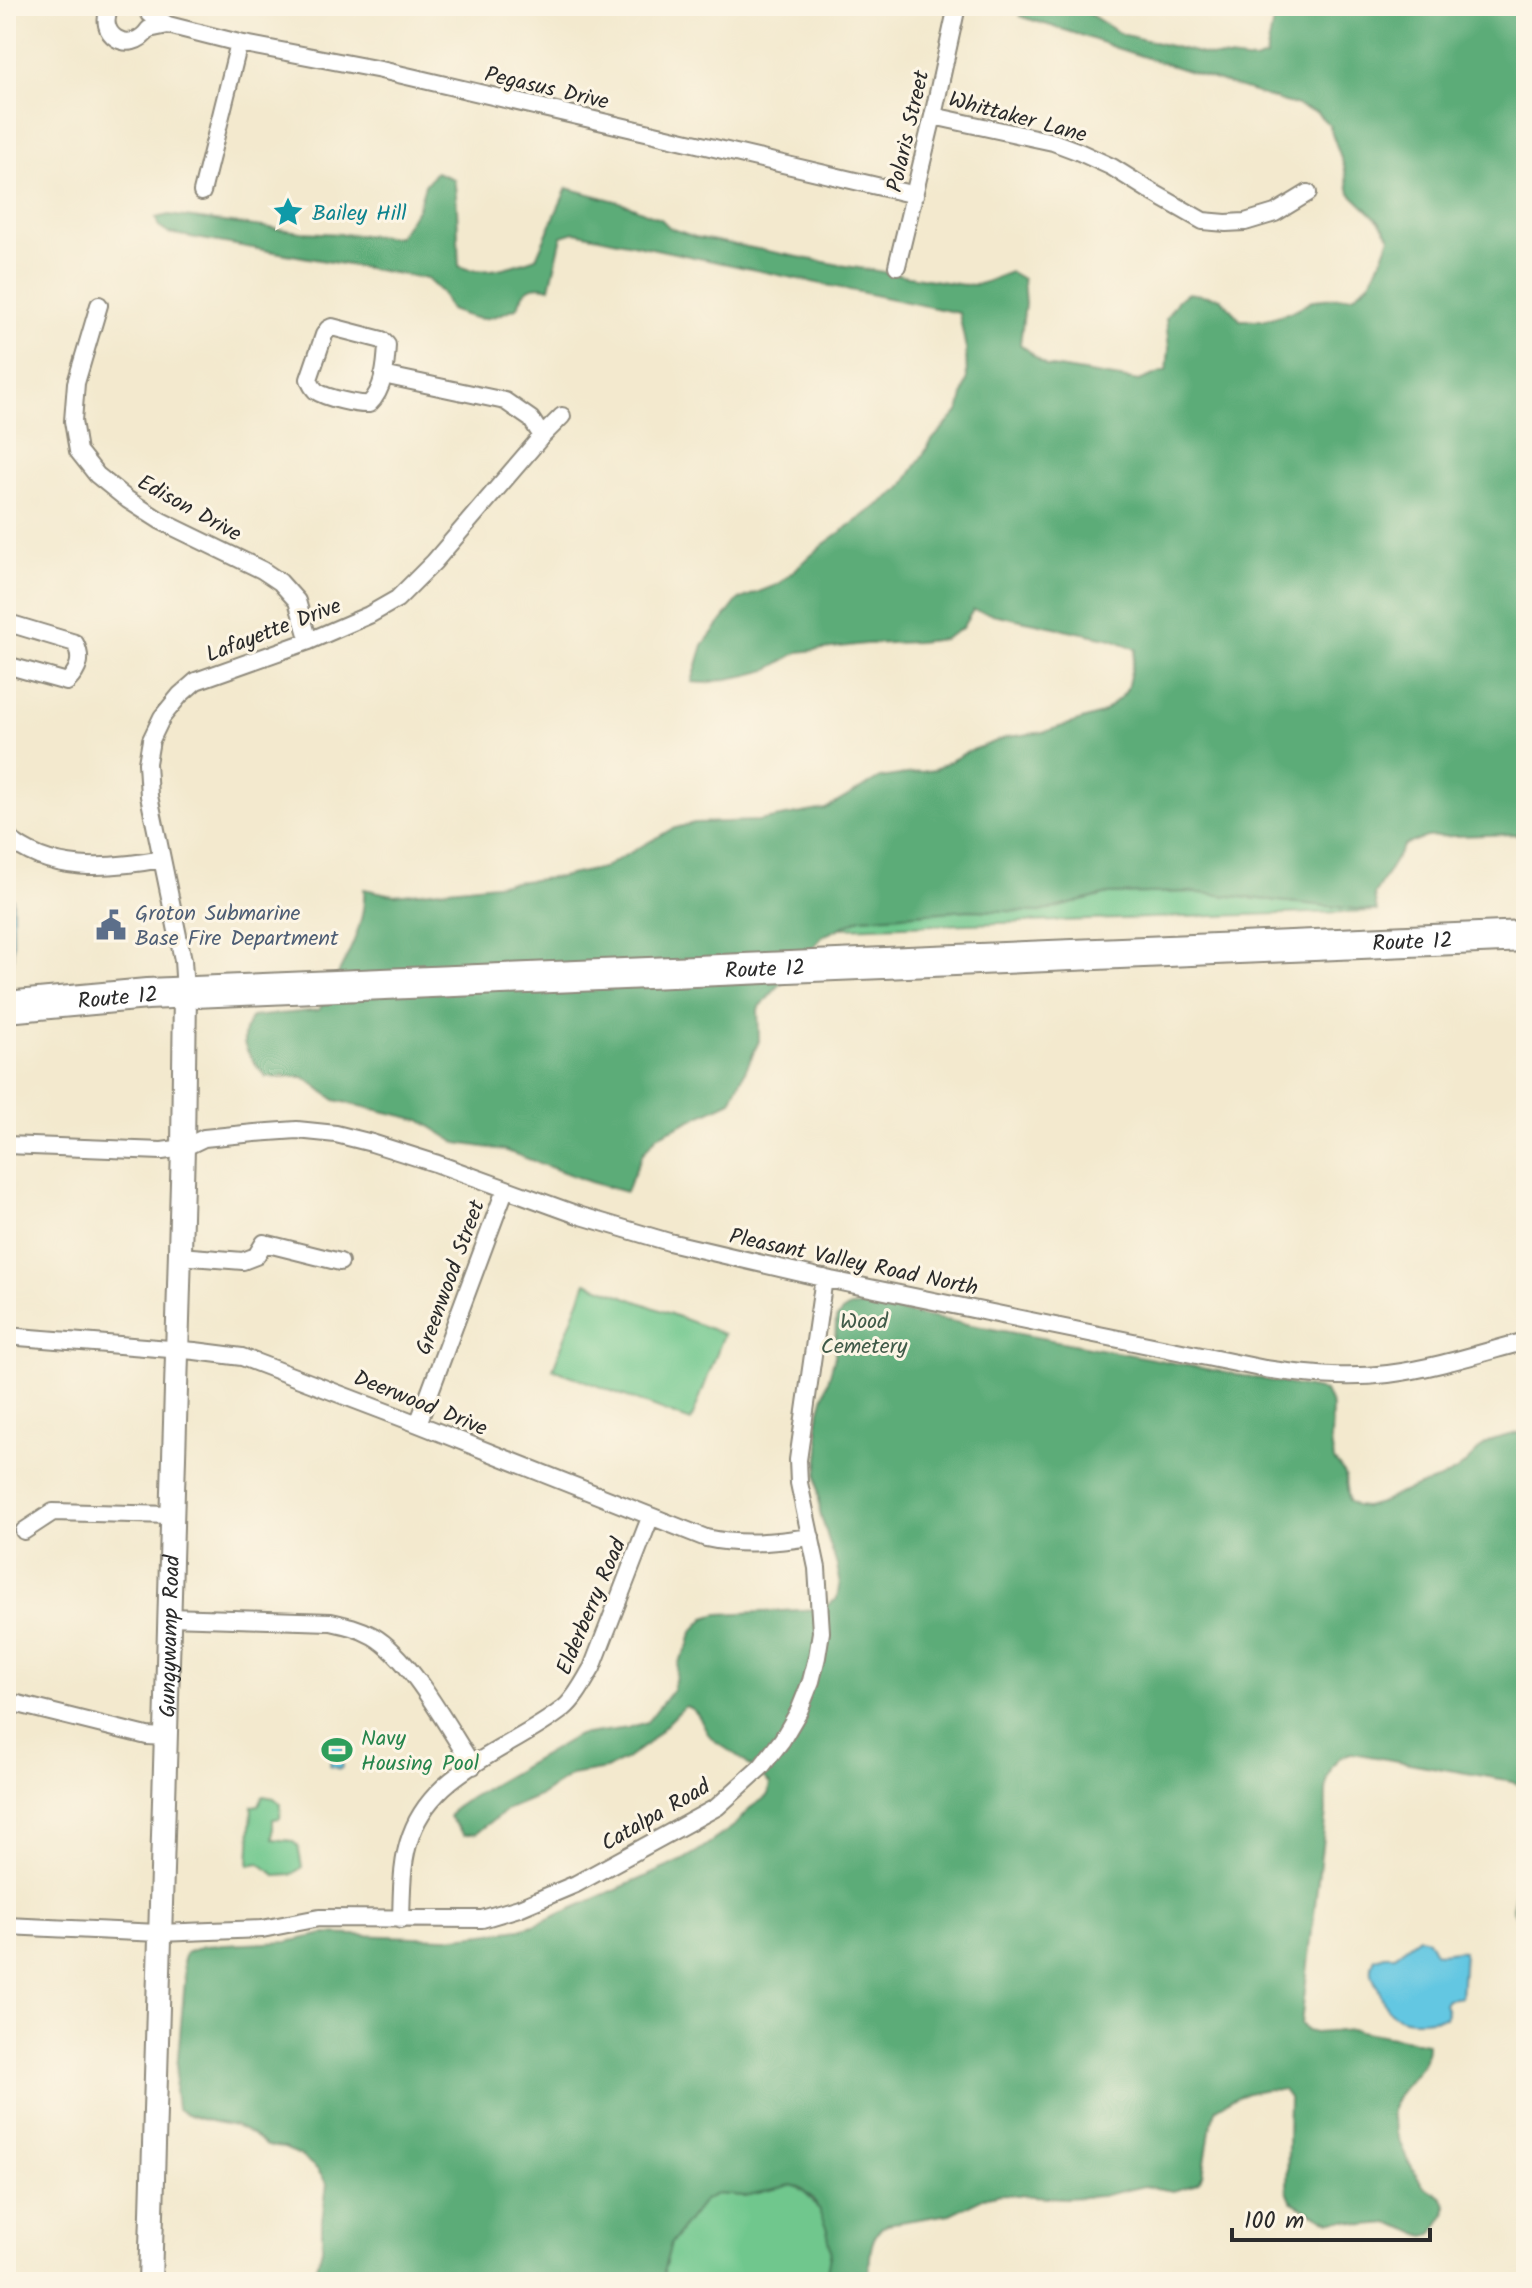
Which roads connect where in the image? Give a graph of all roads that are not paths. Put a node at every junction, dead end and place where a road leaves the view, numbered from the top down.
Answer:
1 (111, 6) edge
2 (146, 6) edge
3 (957, 6) edge
4 (168, 25) junction
5 (239, 43) junction
6 (933, 116) junction
7 (202, 192) dead end
8 (1308, 193) dead end
9 (915, 195) junction
10 (897, 266) dead end
11 (99, 305) dead end
12 (383, 375) junction
13 (562, 416) dead end
14 (542, 436) junction
15 (6, 626) edge
16 (309, 641) junction
17 (6, 665) edge
18 (6, 836) edge
19 (162, 859) junction
20 (1526, 936) edge
21 (185, 992) junction
22 (6, 1007) edge
23 (6, 1145) edge
24 (183, 1148) junction
25 (505, 1190) junction
26 (179, 1256) junction
27 (340, 1262) dead end
28 (824, 1278) junction
29 (6, 1336) edge
30 (1526, 1341) edge
31 (177, 1350) junction
32 (418, 1424) junction
33 (172, 1515) junction
34 (650, 1518) junction
35 (24, 1531) dead end
36 (811, 1537) junction
37 (169, 1617) junction
38 (6, 1701) edge
39 (165, 1737) junction
40 (473, 1766) junction
41 (401, 1920) junction
42 (6, 1926) edge
43 (159, 1933) junction
44 (150, 2282) edge

1 - 4 street
2 - 4 street, Pegasus Drive
3 - 6 street, Polaris Street
4 - 5 street, Pegasus Drive
5 - 7 street
5 - 9 street, Pegasus Drive
6 - 8 street, Whittaker Lane
6 - 9 street, Polaris Street
9 - 10 street, Polaris Street
11 - 16 street, Edison Drive
12 - 12 street
12 - 14 street
13 - 14 street, Lafayette Drive
14 - 16 street, Lafayette Drive
15 - 17 street
16 - 19 street, Lafayette Drive
18 - 19 street
19 - 21 street, Lafayette Drive
20 - 21 highway, Route 12
21 - 22 highway, Route 12
21 - 24 street, Gungywamp Road
23 - 24 street, Pleasant Valley Road North
24 - 25 street, Pleasant Valley Road North
24 - 26 street, Gungywamp Road
25 - 28 street, Pleasant Valley Road North
25 - 32 street, Greenwood Street
26 - 27 street
26 - 31 street, Gungywamp Road
28 - 30 street, Pleasant Valley Road North
28 - 36 street, Catalpa Road
29 - 31 street, Deerwood Drive
31 - 32 street, Deerwood Drive
31 - 33 street, Gungywamp Road
32 - 34 street, Deerwood Drive
33 - 35 street
33 - 37 street, Gungywamp Road
34 - 36 street, Deerwood Drive
34 - 40 street, Elderberry Road
36 - 41 street, Catalpa Road
37 - 39 street, Gungywamp Road
37 - 40 street
38 - 39 street
39 - 43 street, Gungywamp Road
40 - 41 street, Elderberry Road
41 - 43 street, Catalpa Road
42 - 43 street, Catalpa Road
43 - 44 street, Gungywamp Road

